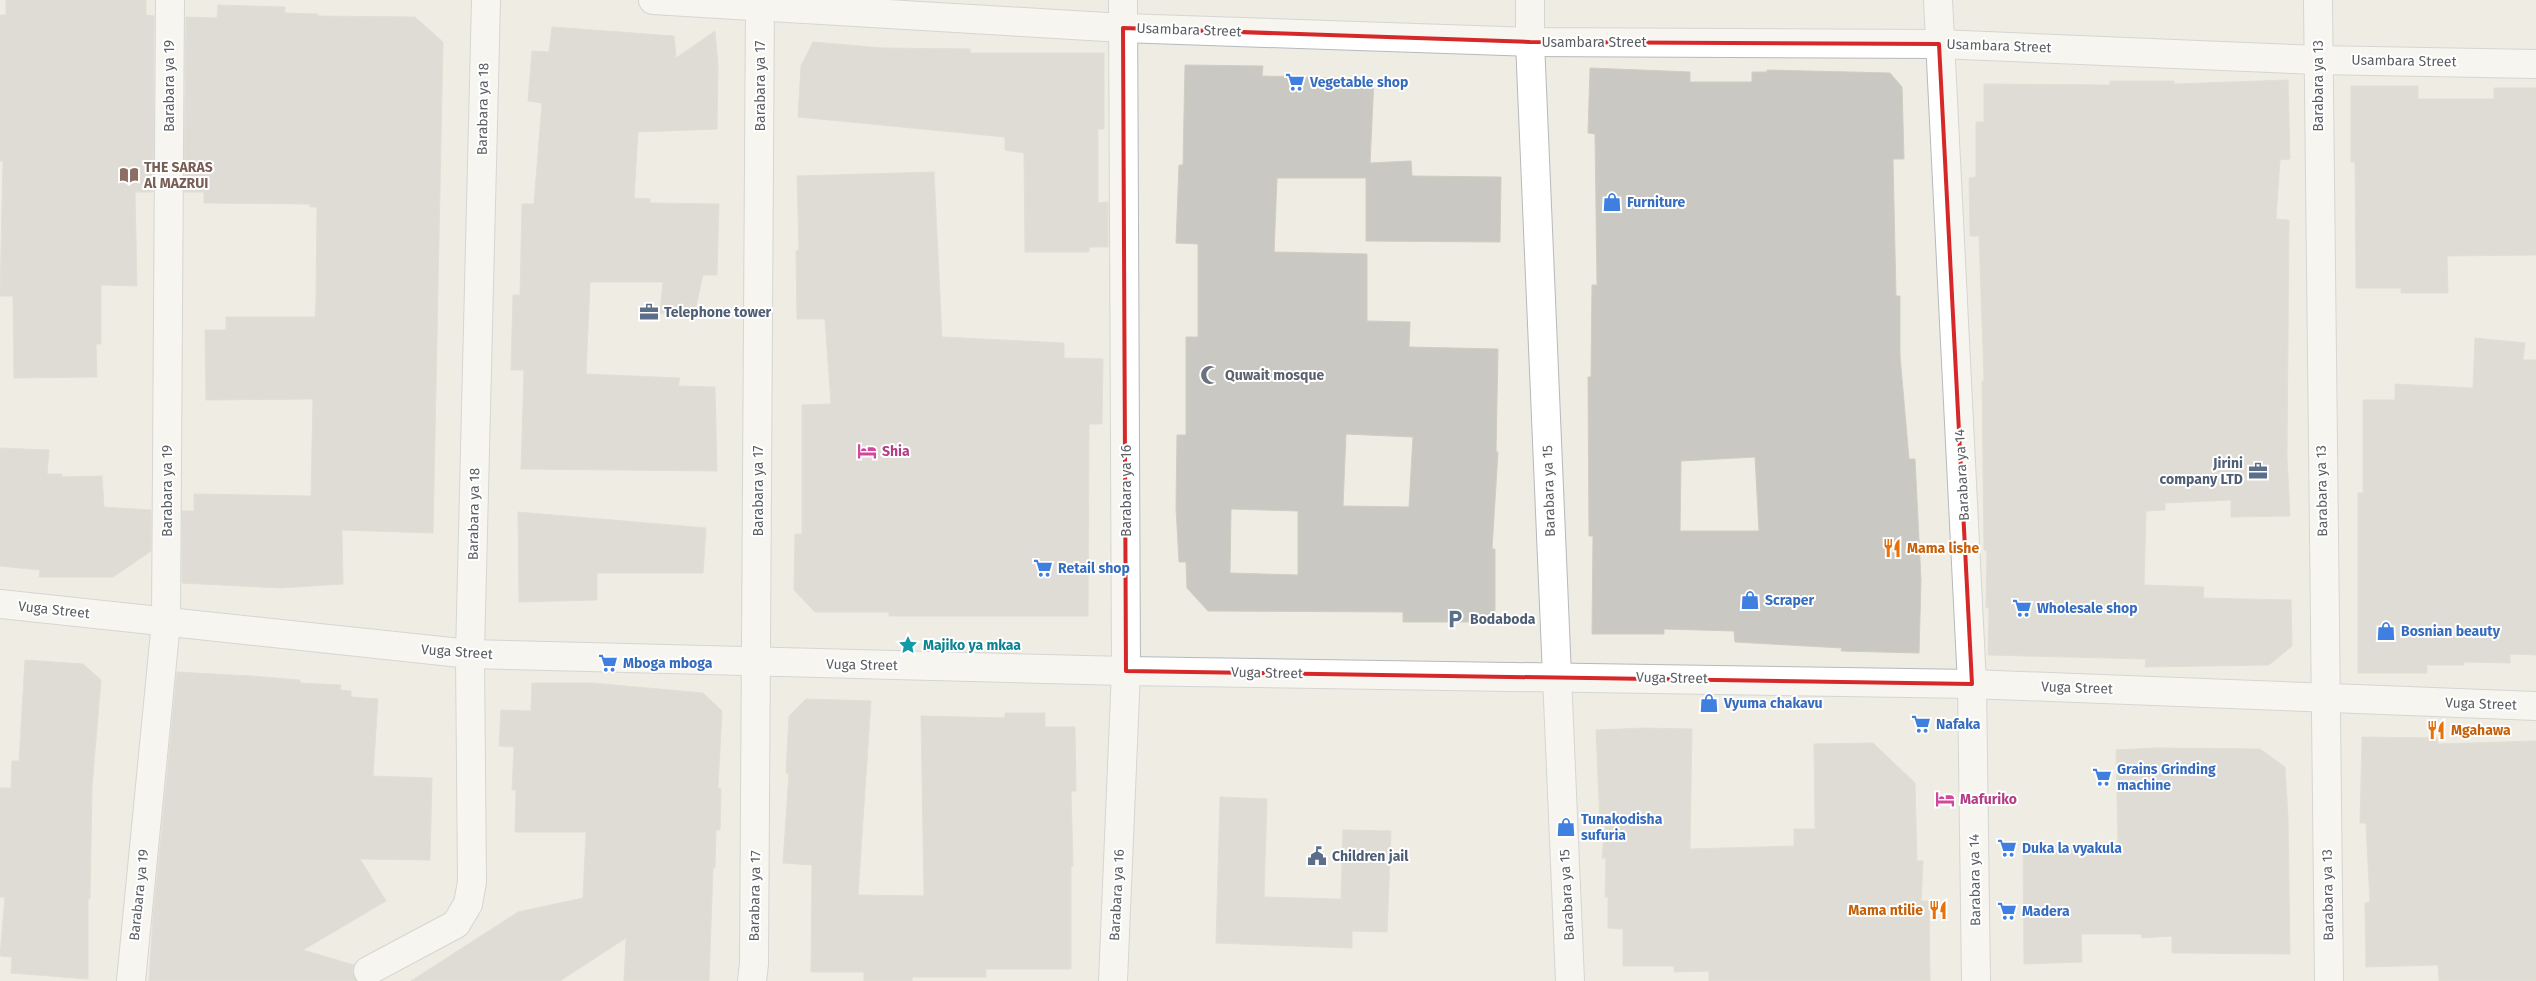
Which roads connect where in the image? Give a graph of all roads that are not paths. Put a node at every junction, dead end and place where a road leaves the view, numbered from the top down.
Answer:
1 (170, 0) edge
2 (486, 0) edge
3 (653, 0) edge
4 (1123, 0) edge
5 (1530, 0) edge
6 (1938, 0) edge
7 (2318, 0) edge
8 (760, 2) edge
9 (1123, 28) junction
10 (1530, 42) junction
11 (1939, 44) junction
12 (2317, 60) junction
13 (2536, 64) edge
14 (0, 604) edge
15 (166, 622) junction
16 (470, 654) junction
17 (757, 662) junction
18 (1126, 671) junction
19 (1557, 676) junction
20 (1972, 684) junction
21 (2325, 699) junction
22 (2536, 706) edge
23 (368, 972) dead end
24 (131, 981) edge
25 (752, 981) edge
26 (1113, 981) edge
27 (1570, 981) edge
28 (1976, 981) edge
29 (2330, 981) edge

1 - 15 street, Barabara ya 19
2 - 16 street, Barabara ya 18
3 - 8 street, Usambara Street
4 - 9 street, Barabara ya 16
5 - 10 street, Barabara ya 15
6 - 11 street, Barabara ya 14
7 - 12 street, Barabara ya 13
8 - 9 street, Usambara Street
8 - 17 street, Barabara ya 17
9 - 10 street, Usambara Street
9 - 18 street, Barabara ya 16
10 - 11 street, Usambara Street
10 - 19 street, Barabara ya 15
11 - 12 street, Usambara Street
11 - 20 street, Barabara ya 14
12 - 13 street, Usambara Street
12 - 21 street, Barabara ya 13
14 - 15 street, Vuga Street
15 - 16 street, Vuga Street
15 - 24 street, Barabara ya 19
16 - 17 street, Vuga Street
16 - 23 street, Barabara ya 18
17 - 18 street, Vuga Street
17 - 25 street, Barabara ya 17
18 - 19 street, Vuga Street
18 - 26 street, Barabara ya 16
19 - 20 street, Vuga Street
19 - 27 street, Barabara ya 15
20 - 21 street, Vuga Street
20 - 28 street, Barabara ya 14
21 - 22 street, Vuga Street
21 - 29 street, Barabara ya 13

